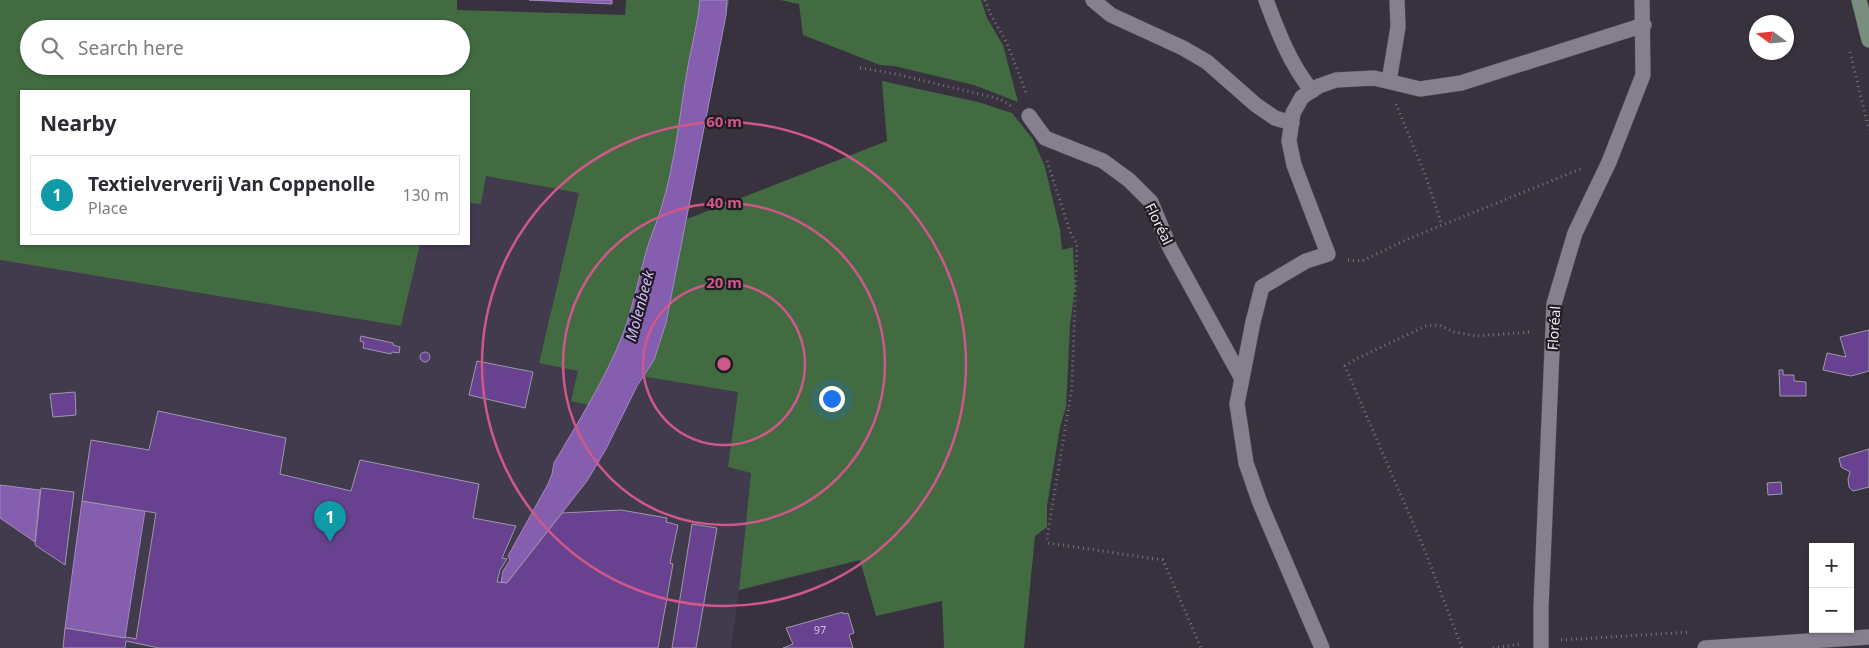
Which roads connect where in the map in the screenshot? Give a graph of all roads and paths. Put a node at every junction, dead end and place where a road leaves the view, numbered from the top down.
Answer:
1 (985, 0) edge
2 (1093, 0) edge
3 (1266, 0) edge
4 (1397, 0) edge
5 (1642, 0) edge
6 (1859, 0) edge
7 (1644, 24) junction
8 (1869, 40) edge
9 (1848, 43) dead end
10 (860, 68) dead end
11 (1389, 81) junction
12 (1312, 91) junction
13 (1029, 116) junction
14 (1292, 123) junction
15 (1869, 130) edge
16 (1045, 138) junction
17 (1609, 162) junction
18 (1442, 225) junction
19 (1328, 254) junction
20 (1553, 331) junction
21 (1242, 379) junction
22 (1698, 631) dead end
23 (1869, 637) edge
24 (1540, 645) edge
25 (1201, 648) edge
26 (1322, 648) edge
27 (1462, 648) edge
28 (1493, 648) edge
29 (1705, 648) edge

1 - 13 path
2 - 14 street
3 - 12 street
4 - 11 street
5 - 7 street, Floréal
6 - 8 main road
7 - 11 street
7 - 17 street, Floréal
9 - 15 path
10 - 13 path
11 - 12 street
11 - 18 path
12 - 14 street
13 - 16 street
14 - 19 street
16 - 21 street, Floréal
16 - 25 path
17 - 18 path
17 - 20 street, Floréal
18 - 19 path
19 - 21 street
20 - 24 street, Floréal
20 - 27 path
21 - 26 street
22 - 24 path
23 - 29 street
24 - 28 path

